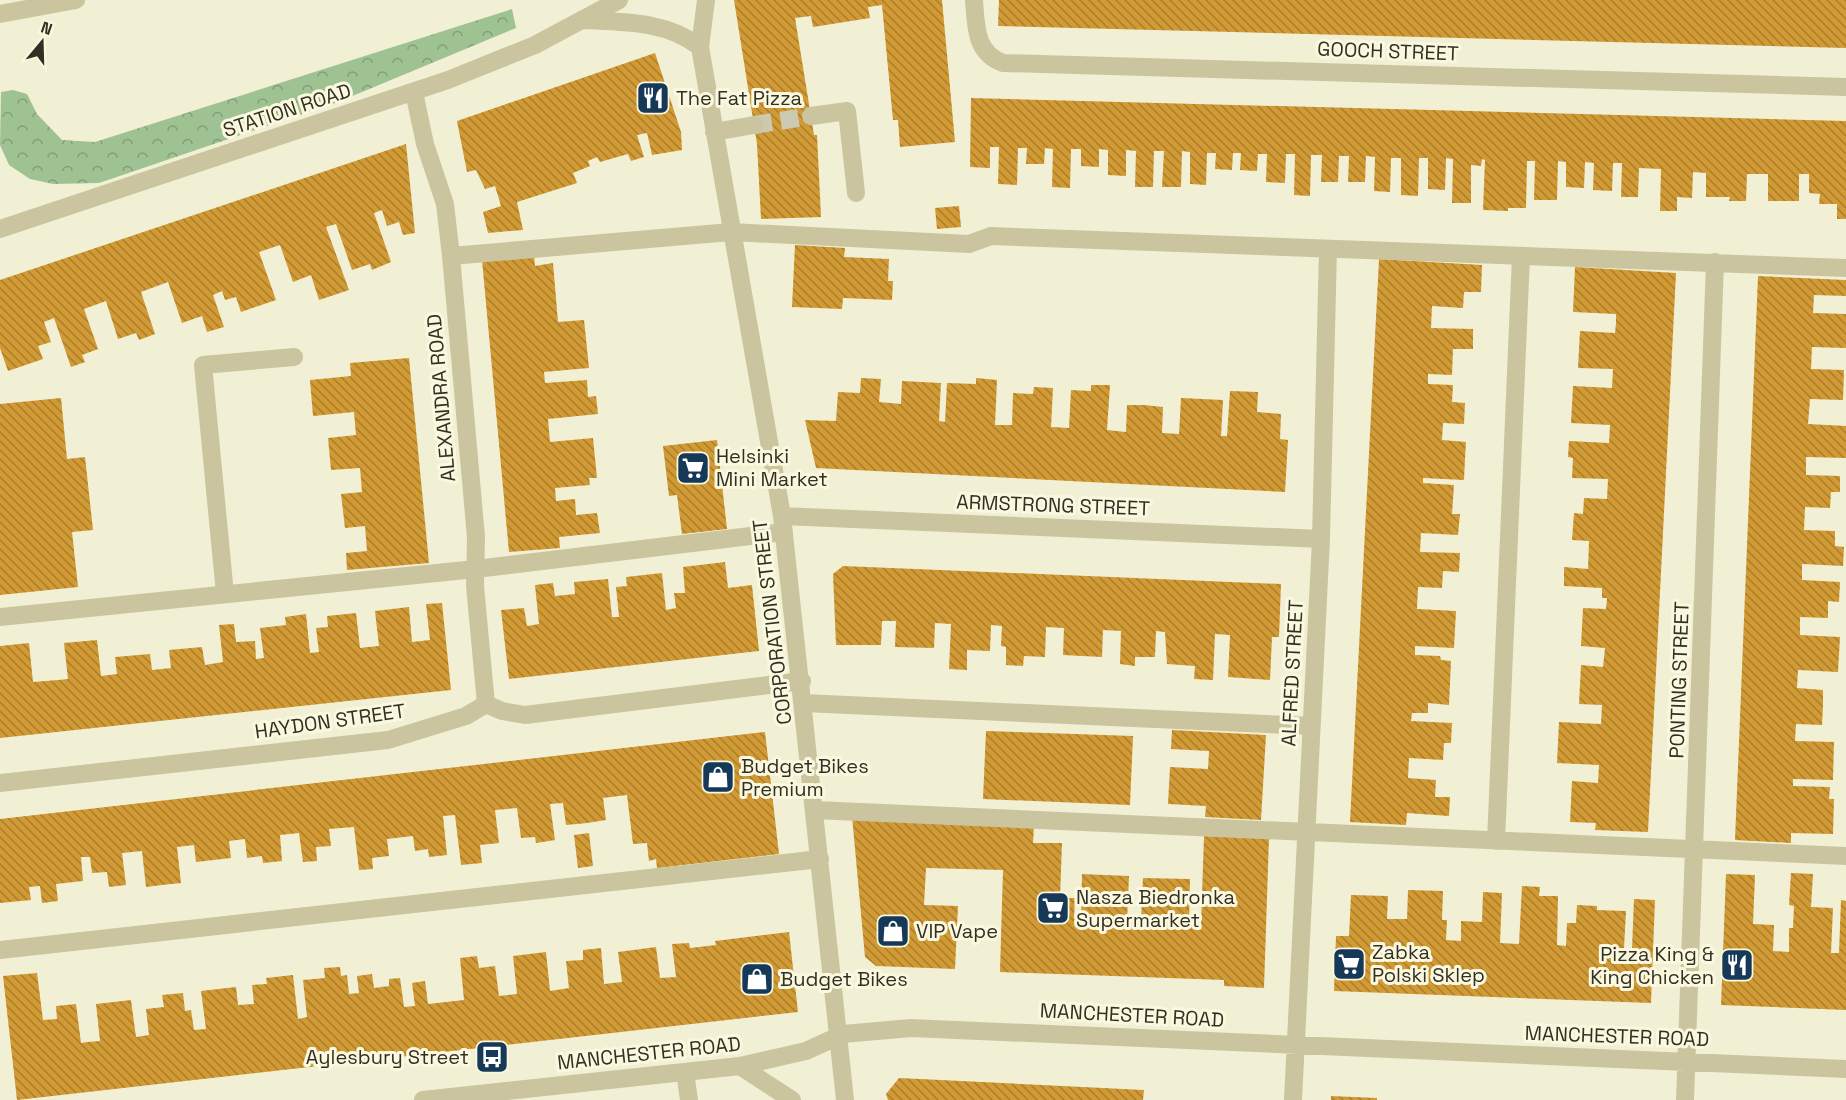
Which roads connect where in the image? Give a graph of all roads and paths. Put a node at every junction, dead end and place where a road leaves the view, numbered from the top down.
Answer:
1 (76, 0) edge
2 (599, 0) edge
3 (619, 0) edge
4 (706, 0) edge
5 (974, 0) edge
6 (0, 14) edge
7 (582, 20) junction
8 (700, 47) junction
9 (1846, 87) edge
10 (414, 92) junction
11 (811, 116) tunnel mouth
12 (754, 125) tunnel mouth
13 (714, 132) junction
14 (856, 193) dead end
15 (0, 229) edge
16 (731, 232) junction
17 (1328, 249) junction
18 (451, 256) junction
19 (1521, 256) junction
20 (1715, 262) junction
21 (1846, 268) edge
22 (294, 357) dead end
23 (783, 524) junction
24 (1321, 539) junction
25 (476, 569) junction
26 (225, 594) junction
27 (0, 616) edge
28 (802, 681) junction
29 (804, 703) junction
30 (486, 704) junction
31 (1311, 726) junction
32 (0, 783) edge
33 (815, 810) junction
34 (1307, 832) junction
35 (1496, 841) junction
36 (1696, 848) junction
37 (1846, 856) edge
38 (820, 860) junction
39 (0, 950) edge
40 (837, 1035) junction
41 (1296, 1044) junction
42 (1687, 1061) junction
43 (740, 1066) junction
44 (1846, 1069) edge
45 (685, 1072) junction
46 (423, 1100) edge
47 (689, 1100) edge
48 (792, 1100) edge
49 (845, 1100) edge
50 (1293, 1100) edge
51 (1685, 1100) edge

1 - 6 street
2 - 7 street, STATION ROAD
3 - 7 street, STATION ROAD
4 - 8 street, CORPORATION STREET
5 - 9 street, GOOCH STREET
7 - 8 street
7 - 10 street, STATION ROAD
8 - 13 street, CORPORATION STREET
10 - 15 street, STATION ROAD
10 - 18 street, ALEXANDRA ROAD
11 - 14 street
12 - 13 street
13 - 16 street, CORPORATION STREET
16 - 17 street
16 - 18 street
16 - 23 street, CORPORATION STREET
17 - 19 street
17 - 24 street, ALFRED STREET
18 - 25 street, ALEXANDRA ROAD
19 - 20 street
19 - 35 street
20 - 21 street
20 - 36 street, PONTING STREET
22 - 26 street
23 - 24 street, ARMSTRONG STREET
23 - 25 street, ARMSTRONG STREET
23 - 28 street, CORPORATION STREET
24 - 31 street, ALFRED STREET
25 - 26 street, ARMSTRONG STREET
25 - 30 street, ALEXANDRA ROAD
26 - 27 street, ARMSTRONG STREET
28 - 29 street, CORPORATION STREET
28 - 30 street
29 - 31 street
29 - 33 street, CORPORATION STREET
30 - 32 street, HAYDON STREET
31 - 34 street, ALFRED STREET
33 - 34 street
33 - 38 street, CORPORATION STREET
34 - 35 street
34 - 41 street, ALFRED STREET
35 - 36 street
36 - 37 street
36 - 42 street, PONTING STREET
38 - 39 street
38 - 40 street, CORPORATION STREET
40 - 41 street, MANCHESTER ROAD
40 - 43 street, MANCHESTER ROAD
40 - 49 street, CORPORATION STREET
41 - 42 street, MANCHESTER ROAD
41 - 50 street, ALFRED STREET
42 - 44 street, MANCHESTER ROAD
42 - 51 street, PONTING STREET
43 - 45 street, MANCHESTER ROAD
43 - 48 street
45 - 46 street, MANCHESTER ROAD
45 - 47 street

